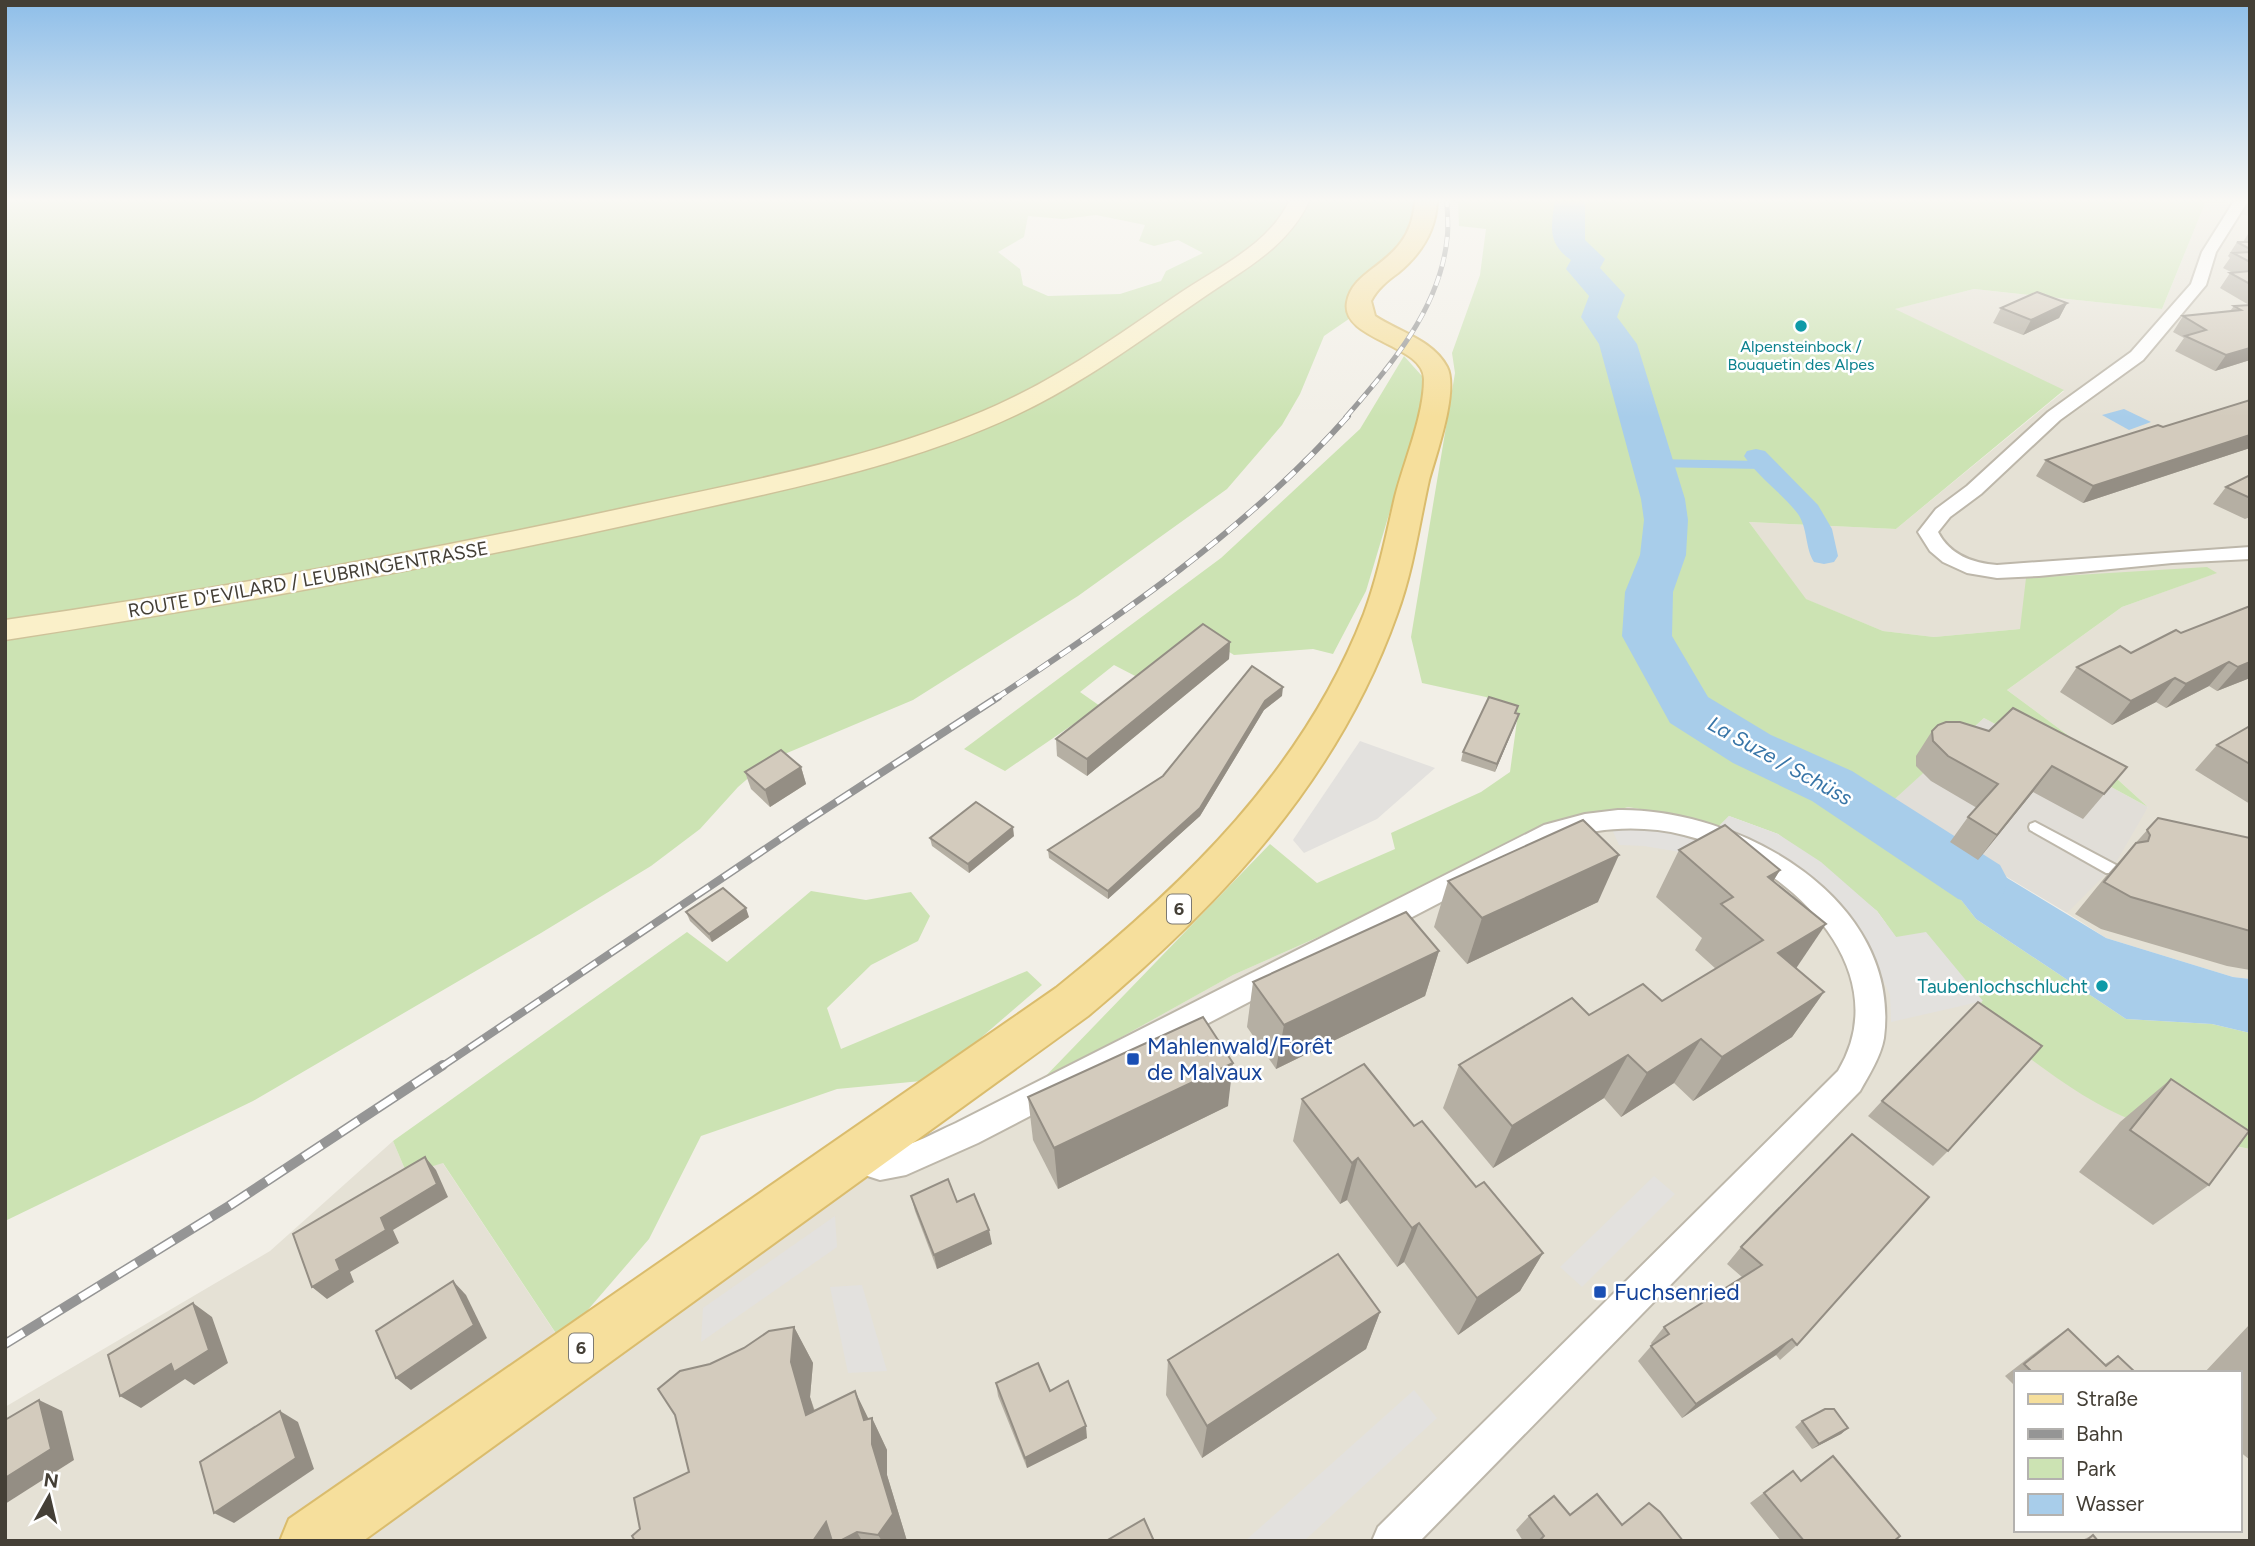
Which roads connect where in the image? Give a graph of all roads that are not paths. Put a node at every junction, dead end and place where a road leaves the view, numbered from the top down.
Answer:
1 (1223, 273) edge
2 (1383, 273) edge
3 (2202, 273) edge
4 (2250, 553) edge
5 (5, 630) edge
6 (2035, 827) dead end
7 (2111, 869) edge
8 (853, 1157) junction
9 (311, 1541) edge
10 (1392, 1541) edge

1 - 5 street, ROUTE D'EVILARD / LEUBRINGENTRASSE
2 - 8 main road, 6
3 - 4 street
6 - 7 lane
8 - 9 main road, 6
8 - 10 street

